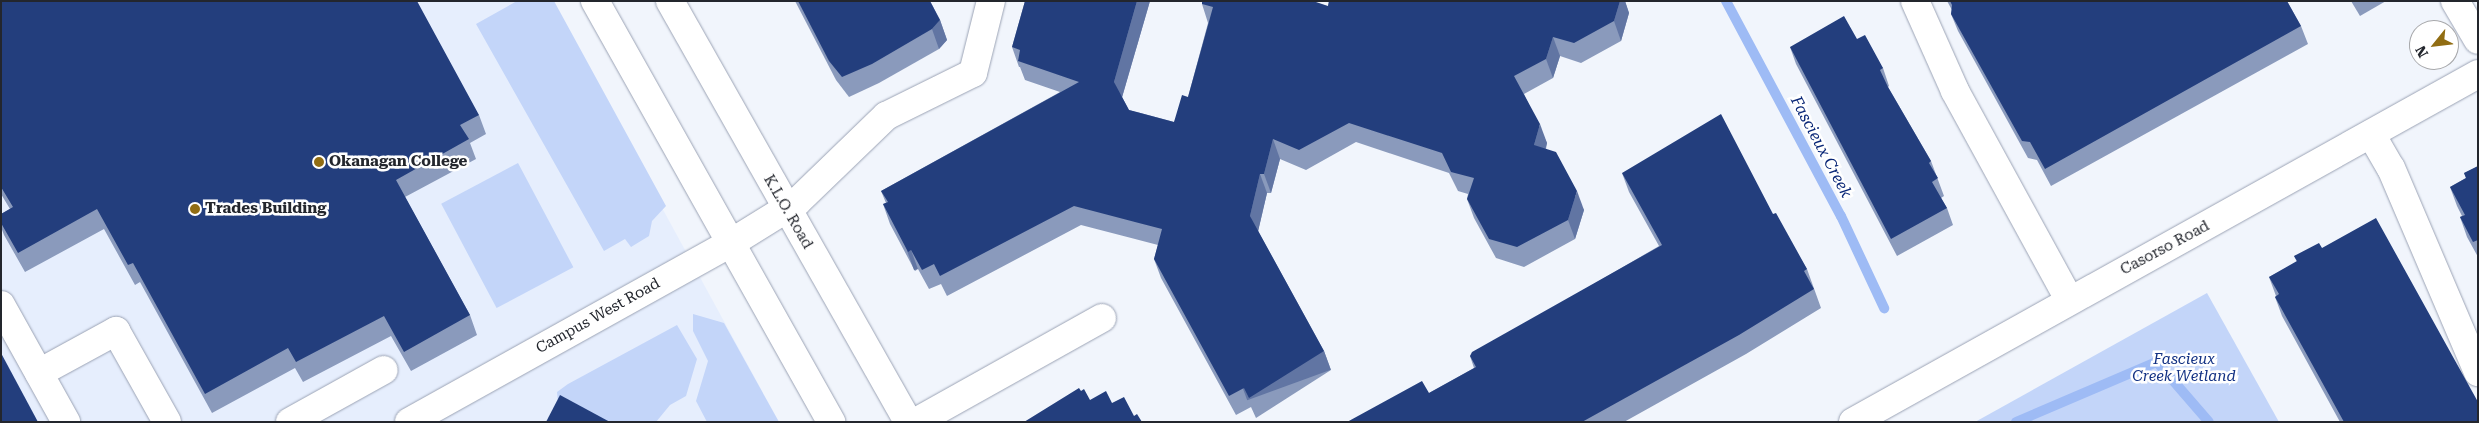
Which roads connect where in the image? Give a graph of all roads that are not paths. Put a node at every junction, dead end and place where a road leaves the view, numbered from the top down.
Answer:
1 (595, 1) edge
2 (670, 1) edge
3 (990, 1) edge
4 (1915, 1) edge
5 (2455, 1) edge
6 (2478, 40) edge
7 (2478, 74) edge
8 (2371, 134) junction
9 (786, 209) junction
10 (731, 243) junction
11 (2068, 299) junction
12 (1, 305) edge
13 (1102, 318) dead end
14 (384, 370) dead end
15 (2478, 372) edge
16 (39, 373) junction
17 (66, 422) edge
18 (166, 422) edge
19 (290, 422) edge
20 (410, 422) edge
21 (832, 422) edge
22 (908, 422) edge
23 (916, 422) edge
24 (1853, 422) edge

1 - 10 street
2 - 9 street, K.L.O. Road
3 - 9 street, Campus West Road
4 - 11 street
5 - 6 street
7 - 8 street, Casorso Road
8 - 11 street, Casorso Road
8 - 15 street
9 - 10 street, Campus West Road
9 - 22 street, K.L.O. Road
10 - 20 street, Campus West Road
10 - 21 street
11 - 24 street, Casorso Road
12 - 16 street
13 - 23 street
14 - 19 street
16 - 17 street
16 - 18 street

